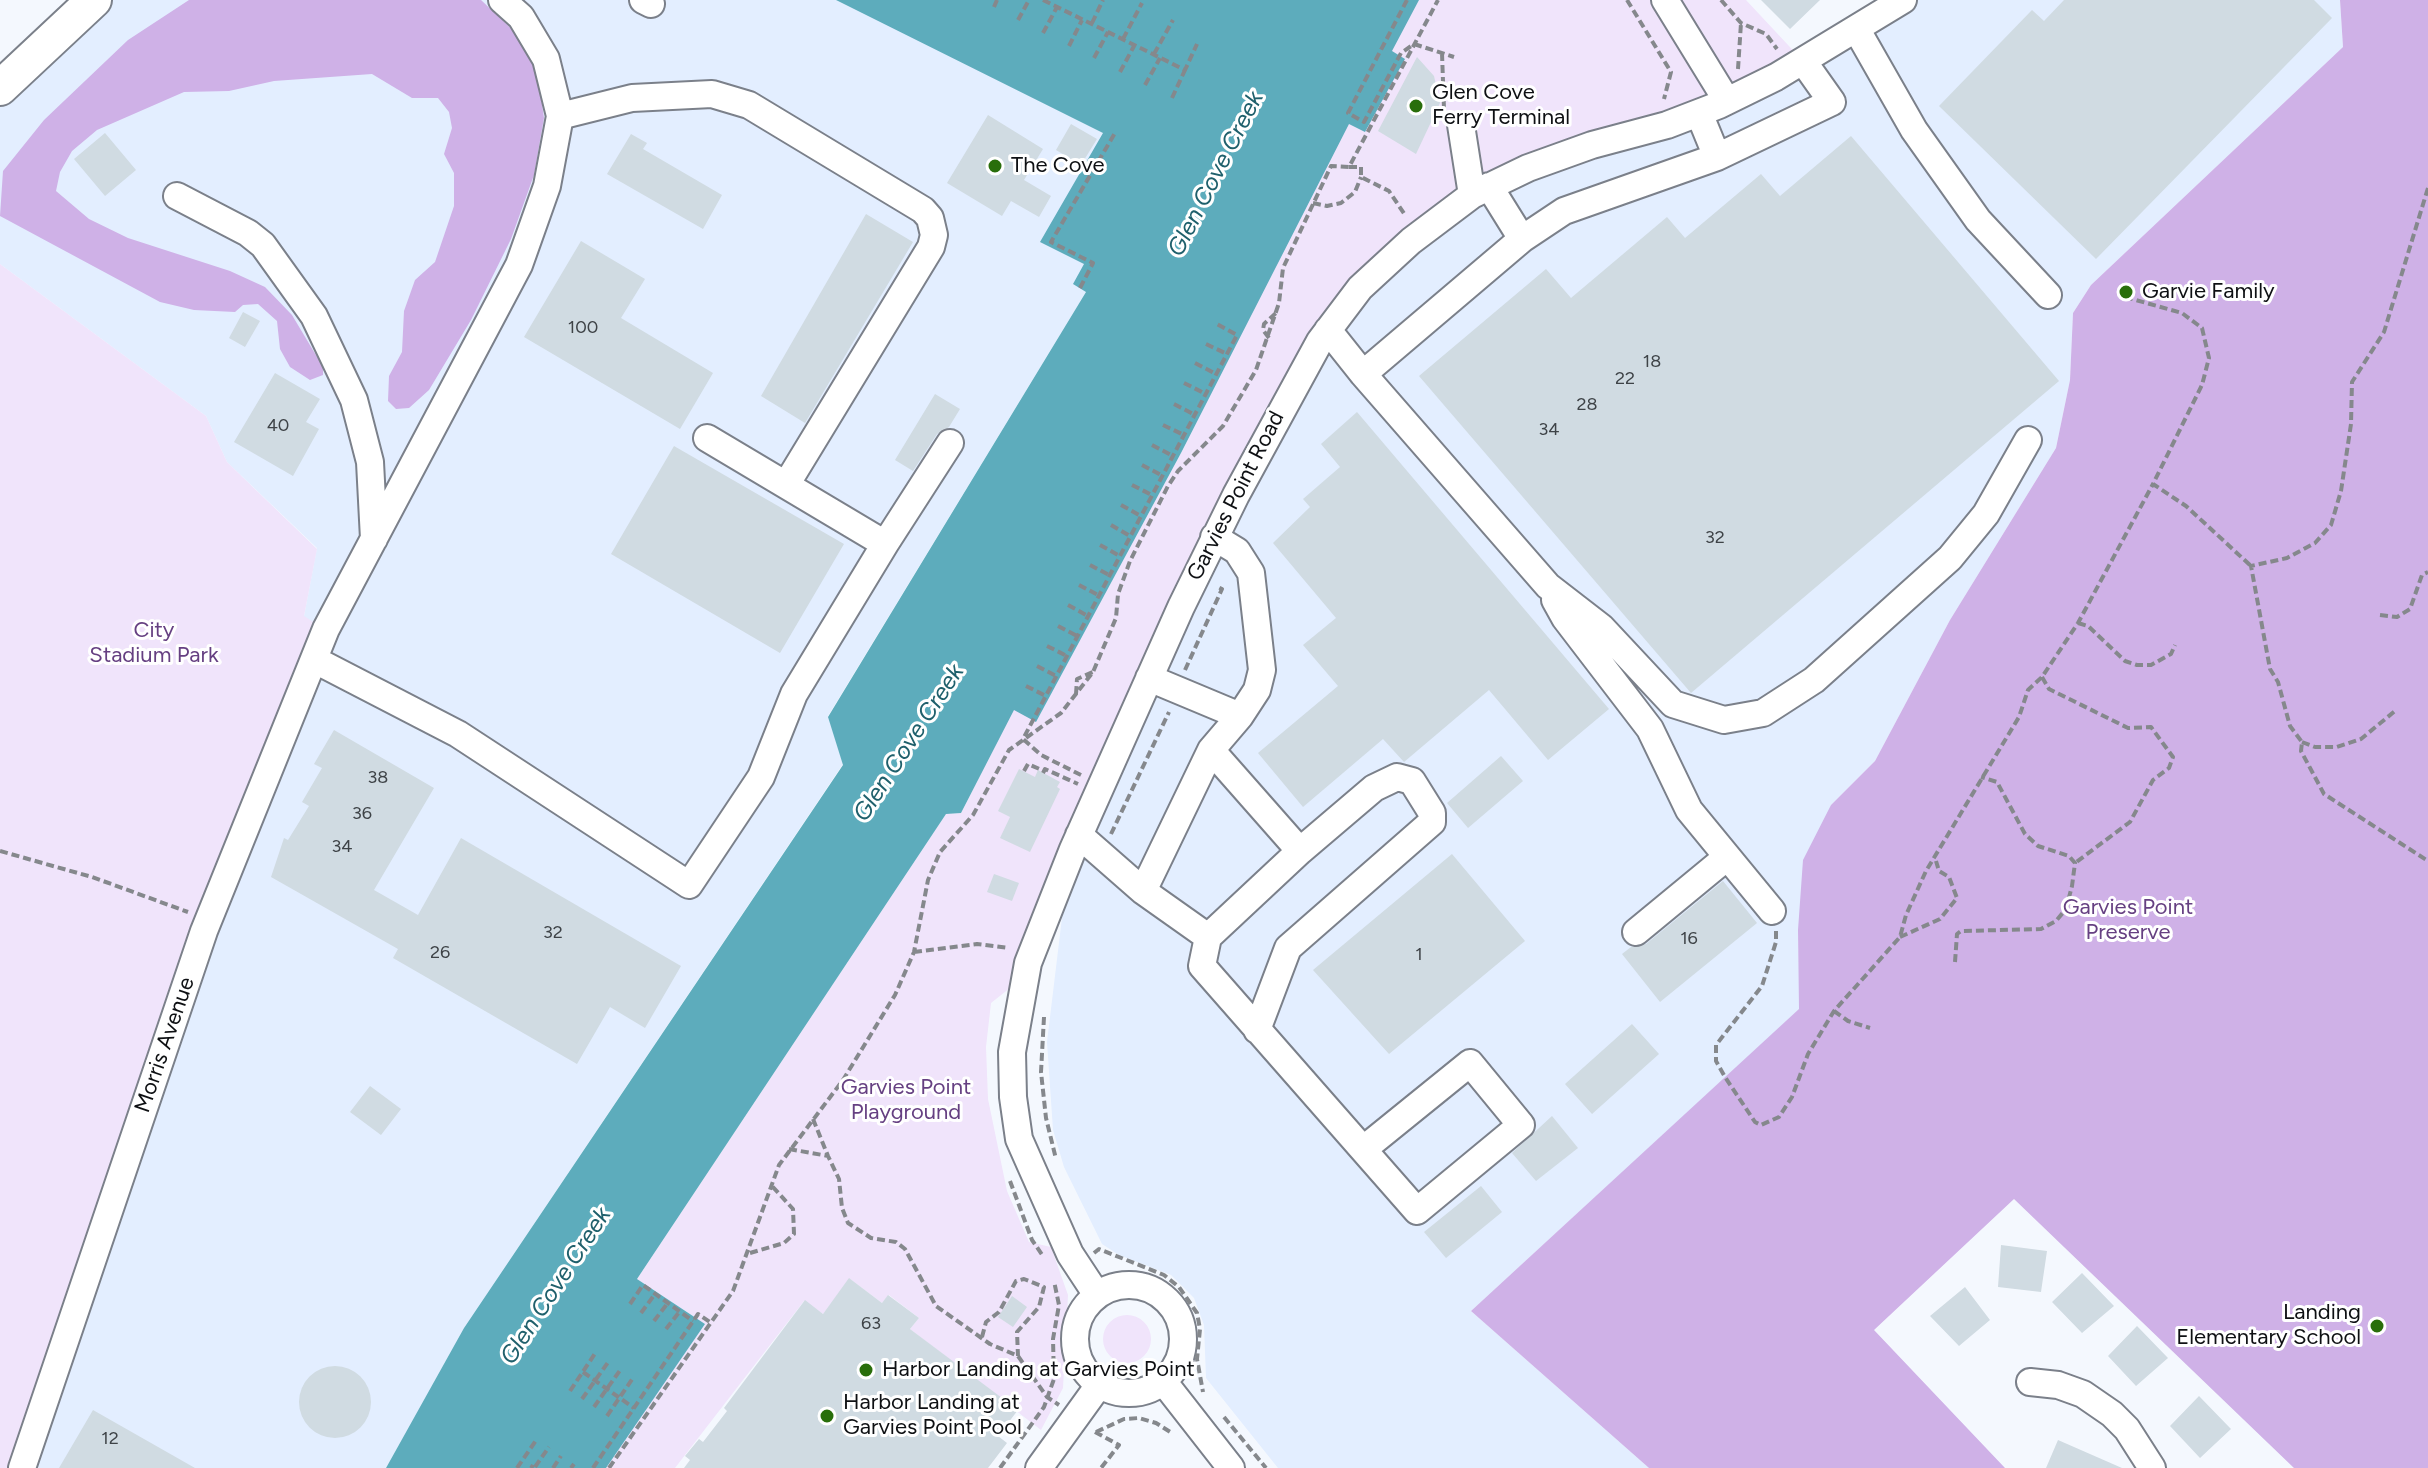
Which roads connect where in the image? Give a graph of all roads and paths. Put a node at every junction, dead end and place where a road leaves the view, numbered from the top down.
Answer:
1 (94, 0) edge
2 (502, 0) edge
3 (997, 0) edge
4 (1029, 0) edge
5 (1043, 0) edge
6 (1103, 0) edge
7 (1407, 0) edge
8 (1438, 0) edge
9 (1627, 0) edge
10 (1665, 0) edge
11 (1721, 0) edge
12 (1903, 0) edge
13 (1142, 3) dead end
14 (994, 7) dead end
15 (1057, 7) junction
16 (1082, 19) junction
17 (1018, 20) dead end
18 (1173, 20) dead end
19 (1741, 23) junction
20 (1091, 24) junction
21 (1857, 30) junction
22 (1108, 32) junction
23 (1043, 33) dead end
24 (1123, 39) junction
25 (1197, 44) dead end
26 (1414, 44) junction
27 (1134, 45) junction
28 (1069, 46) dead end
29 (1154, 54) junction
30 (1763, 56) dead end
31 (1454, 57) dead end
32 (1094, 58) dead end
33 (1160, 58) junction
34 (1803, 61) junction
35 (1750, 64) dead end
36 (1731, 65) dead end
37 (1185, 70) junction
38 (1737, 71) junction
39 (1120, 72) dead end
40 (1145, 85) dead end
41 (0, 88) edge
42 (1172, 98) dead end
43 (1664, 99) dead end
44 (1727, 101) junction
45 (1699, 113) junction
46 (560, 116) junction
47 (1461, 125) dead end
48 (1115, 133) dead end
49 (1717, 157) junction
50 (1349, 167) junction
51 (1361, 177) junction
52 (2428, 188) edge
53 (1480, 190) junction
54 (177, 196) dead end
55 (1313, 203) junction
56 (1405, 215) dead end
57 (1522, 239) junction
58 (1080, 288) dead end
59 (2048, 295) dead end
60 (2125, 297) dead end
61 (1277, 312) junction
62 (1217, 324) dead end
63 (1328, 330) junction
64 (1269, 338) junction
65 (1206, 344) dead end
66 (1227, 354) junction
67 (1195, 363) dead end
68 (1216, 374) junction
69 (1363, 374) junction
70 (1184, 383) dead end
71 (1206, 394) junction
72 (1174, 404) dead end
73 (1195, 415) junction
74 (1163, 425) dead end
75 (1184, 435) junction
76 (707, 438) dead end
77 (2028, 440) dead end
78 (950, 443) dead end
79 (1152, 445) dead end
80 (1173, 456) junction
81 (1142, 465) dead end
82 (1163, 476) junction
83 (2153, 484) junction
84 (786, 485) junction
85 (1132, 485) dead end
86 (1152, 495) junction
87 (1121, 505) dead end
88 (1141, 516) junction
89 (1111, 525) dead end
90 (1131, 536) junction
91 (1214, 537) junction
92 (374, 539) junction
93 (885, 544) junction
94 (1100, 545) dead end
95 (1120, 556) junction
96 (1090, 565) dead end
97 (2251, 566) junction
98 (2428, 572) edge
99 (1110, 576) junction
100 (1079, 585) dead end
101 (1214, 585) dead end
102 (1548, 586) junction
103 (1099, 596) junction
104 (1068, 605) dead end
105 (2380, 615) dead end
106 (1088, 616) junction
107 (2078, 623) junction
108 (1058, 626) dead end
109 (1078, 636) junction
110 (2175, 645) dead end
111 (1047, 646) dead end
112 (1067, 656) junction
113 (315, 660) junction
114 (1037, 666) dead end
115 (1093, 672) junction
116 (1056, 676) junction
117 (2042, 677) junction
118 (1149, 678) junction
119 (1026, 686) dead end
120 (1178, 690) junction
121 (1046, 696) junction
122 (1076, 696) junction
123 (2395, 711) dead end
124 (1240, 716) junction
125 (1023, 739) junction
126 (2302, 742) junction
127 (1211, 750) junction
128 (1024, 771) dead end
129 (1044, 771) dead end
130 (1082, 776) dead end
131 (1981, 777) junction
132 (1079, 835) junction
133 (0, 851) edge
134 (1300, 851) junction
135 (1102, 852) junction
136 (1727, 857) junction
137 (1936, 860) junction
138 (2428, 861) edge
139 (2075, 863) junction
140 (1143, 891) junction
141 (1772, 911) joint
142 (209, 920) junction
143 (1636, 932) dead end
144 (1208, 937) junction
145 (1900, 937) junction
146 (1016, 949) dead end
147 (914, 952) junction
148 (1955, 962) dead end
149 (1834, 1011) junction
150 (1045, 1015) dead end
151 (1870, 1028) dead end
152 (1257, 1030) junction
153 (813, 1119) junction
154 (1365, 1148) junction
155 (789, 1149) junction
156 (828, 1156) junction
157 (1058, 1167) dead end
158 (772, 1186) junction
159 (1091, 1242) dead end
160 (1099, 1249) junction
161 (750, 1253) junction
162 (1094, 1254) dead end
163 (1064, 1274) dead end
164 (1054, 1281) junction
165 (1044, 1287) junction
166 (655, 1294) junction
167 (1097, 1295) junction
168 (668, 1303) junction
169 (630, 1304) dead end
170 (680, 1311) junction
171 (641, 1313) dead end
172 (654, 1321) dead end
173 (693, 1321) junction
174 (710, 1322) junction
175 (666, 1329) dead end
176 (982, 1337) junction
177 (596, 1352) dead end
178 (1018, 1356) junction
179 (609, 1361) dead end
180 (621, 1369) dead end
181 (583, 1372) junction
182 (633, 1378) dead end
183 (595, 1381) junction
184 (1163, 1381) junction
185 (2030, 1382) dead end
186 (1099, 1385) junction
187 (607, 1389) junction
188 (570, 1391) dead end
189 (1047, 1397) junction
190 (619, 1398) junction
191 (582, 1399) dead end
192 (1212, 1402) dead end
193 (1056, 1403) dead end
194 (594, 1407) dead end
195 (634, 1408) junction
196 (1221, 1413) dead end
197 (607, 1416) dead end
198 (537, 1439) dead end
199 (1181, 1444) dead end
200 (549, 1447) dead end
201 (561, 1456) dead end
202 (523, 1458) junction
203 (534, 1467) edge
204 (22, 1468) edge
205 (517, 1468) edge
206 (553, 1468) edge
207 (593, 1468) edge
208 (609, 1468) edge
209 (1000, 1468) edge
210 (1039, 1468) edge
211 (1101, 1468) edge
212 (1231, 1468) edge
213 (1266, 1468) edge
214 (2152, 1468) edge

1 - 41 main road
2 - 46 street
3 - 14 path
4 - 17 path
5 - 15 path
6 - 20 path
7 - 26 path
8 - 26 path
9 - 43 path
10 - 44 street
11 - 19 path
12 - 21 street, Garvies Point Road
13 - 24 path
15 - 16 path
15 - 23 path
16 - 20 path
16 - 28 path
18 - 29 path
19 - 30 path
19 - 38 path
20 - 22 path
21 - 34 street, Garvies Point Road
21 - 59 street
22 - 24 path
22 - 32 path
24 - 27 path
25 - 37 path
26 - 31 path
26 - 50 path
27 - 29 path
27 - 39 path
29 - 33 path
33 - 37 path
33 - 40 path
34 - 44 street, Garvies Point Road
34 - 49 street
35 - 38 path
36 - 38 path
37 - 42 path
44 - 45 street, Garvies Point Road
45 - 49 street
45 - 53 street, Garvies Point Road
46 - 84 street
46 - 92 street, Morris Avenue
47 - 53 street
48 - 58 path
49 - 57 street
50 - 51 path
50 - 55 path
51 - 55 path
51 - 56 path
52 - 97 path
53 - 57 street
53 - 63 street, Garvies Point Road
54 - 92 street
55 - 61 path
57 - 69 street
60 - 83 path
61 - 64 path
61 - 64 path
62 - 66 path
63 - 69 street
63 - 91 street, Garvies Point Road
64 - 115 path
65 - 66 path
66 - 68 path
67 - 68 path
68 - 71 path
69 - 102 street
70 - 71 path
71 - 73 path
72 - 73 path
73 - 75 path
74 - 75 path
75 - 80 path
76 - 84 street
77 - 102 street
78 - 93 street
79 - 80 path
80 - 82 path
81 - 82 path
82 - 86 path
83 - 97 path
83 - 107 path
84 - 93 street
85 - 86 path
86 - 88 path
87 - 88 path
88 - 90 path
89 - 90 path
90 - 95 path
91 - 118 street, Garvies Point Road
91 - 124 street
92 - 113 street, Morris Avenue
93 - 113 street
94 - 95 path
95 - 99 path
96 - 99 path
97 - 126 path
98 - 105 path
99 - 103 path
100 - 103 path
101 - 120 path
102 - 136 street
103 - 106 path
104 - 106 path
106 - 109 path
107 - 110 path
107 - 117 path
108 - 109 path
109 - 112 path
111 - 112 path
112 - 116 path
113 - 142 street, Morris Avenue
114 - 116 path
115 - 122 path
115 - 122 path
116 - 121 path
117 - 131 path
117 - 139 path
118 - 120 street
118 - 132 street, Garvies Point Road
119 - 121 path
120 - 124 street
120 - 135 path
121 - 125 path
122 - 125 path
123 - 126 path
124 - 127 street
125 - 130 path
125 - 147 path
126 - 138 path
127 - 134 street
127 - 140 street
128 - 129 path
131 - 137 path
131 - 139 path
132 - 135 street
132 - 167 street, Garvies Point Road
133 - 142 path
134 - 144 street
134 - 152 street
135 - 140 street
136 - 141 street
136 - 143 street
137 - 145 path
137 - 145 path
139 - 148 path
140 - 144 street
141 - 149 path
142 - 204 street, Morris Avenue
144 - 152 street
145 - 149 path
146 - 147 path
147 - 153 path
149 - 151 path
150 - 157 path
152 - 154 street
153 - 155 path
153 - 156 path
154 - 154 street
155 - 156 path
155 - 158 path
156 - 176 path
158 - 161 path
158 - 161 path
159 - 160 path
160 - 162 path
160 - 192 path
161 - 174 path
163 - 164 path
164 - 165 path
164 - 189 path
165 - 176 path
165 - 178 path
166 - 168 path
166 - 169 path
166 - 171 path
167 - 184 street
167 - 186 street
168 - 170 path
168 - 172 path
170 - 173 path
170 - 175 path
173 - 174 path
173 - 195 path
174 - 208 path
176 - 178 path
177 - 181 path
178 - 189 path
179 - 183 path
180 - 187 path
181 - 183 path
181 - 188 path
182 - 190 path
183 - 187 path
183 - 191 path
184 - 186 street
184 - 212 street
185 - 214 street
186 - 210 street
187 - 190 path
187 - 194 path
189 - 193 path
189 - 209 path
190 - 195 path
190 - 197 path
195 - 207 path
196 - 213 path
198 - 202 path
199 - 211 path
200 - 203 path
201 - 206 path
202 - 203 path
202 - 205 path

